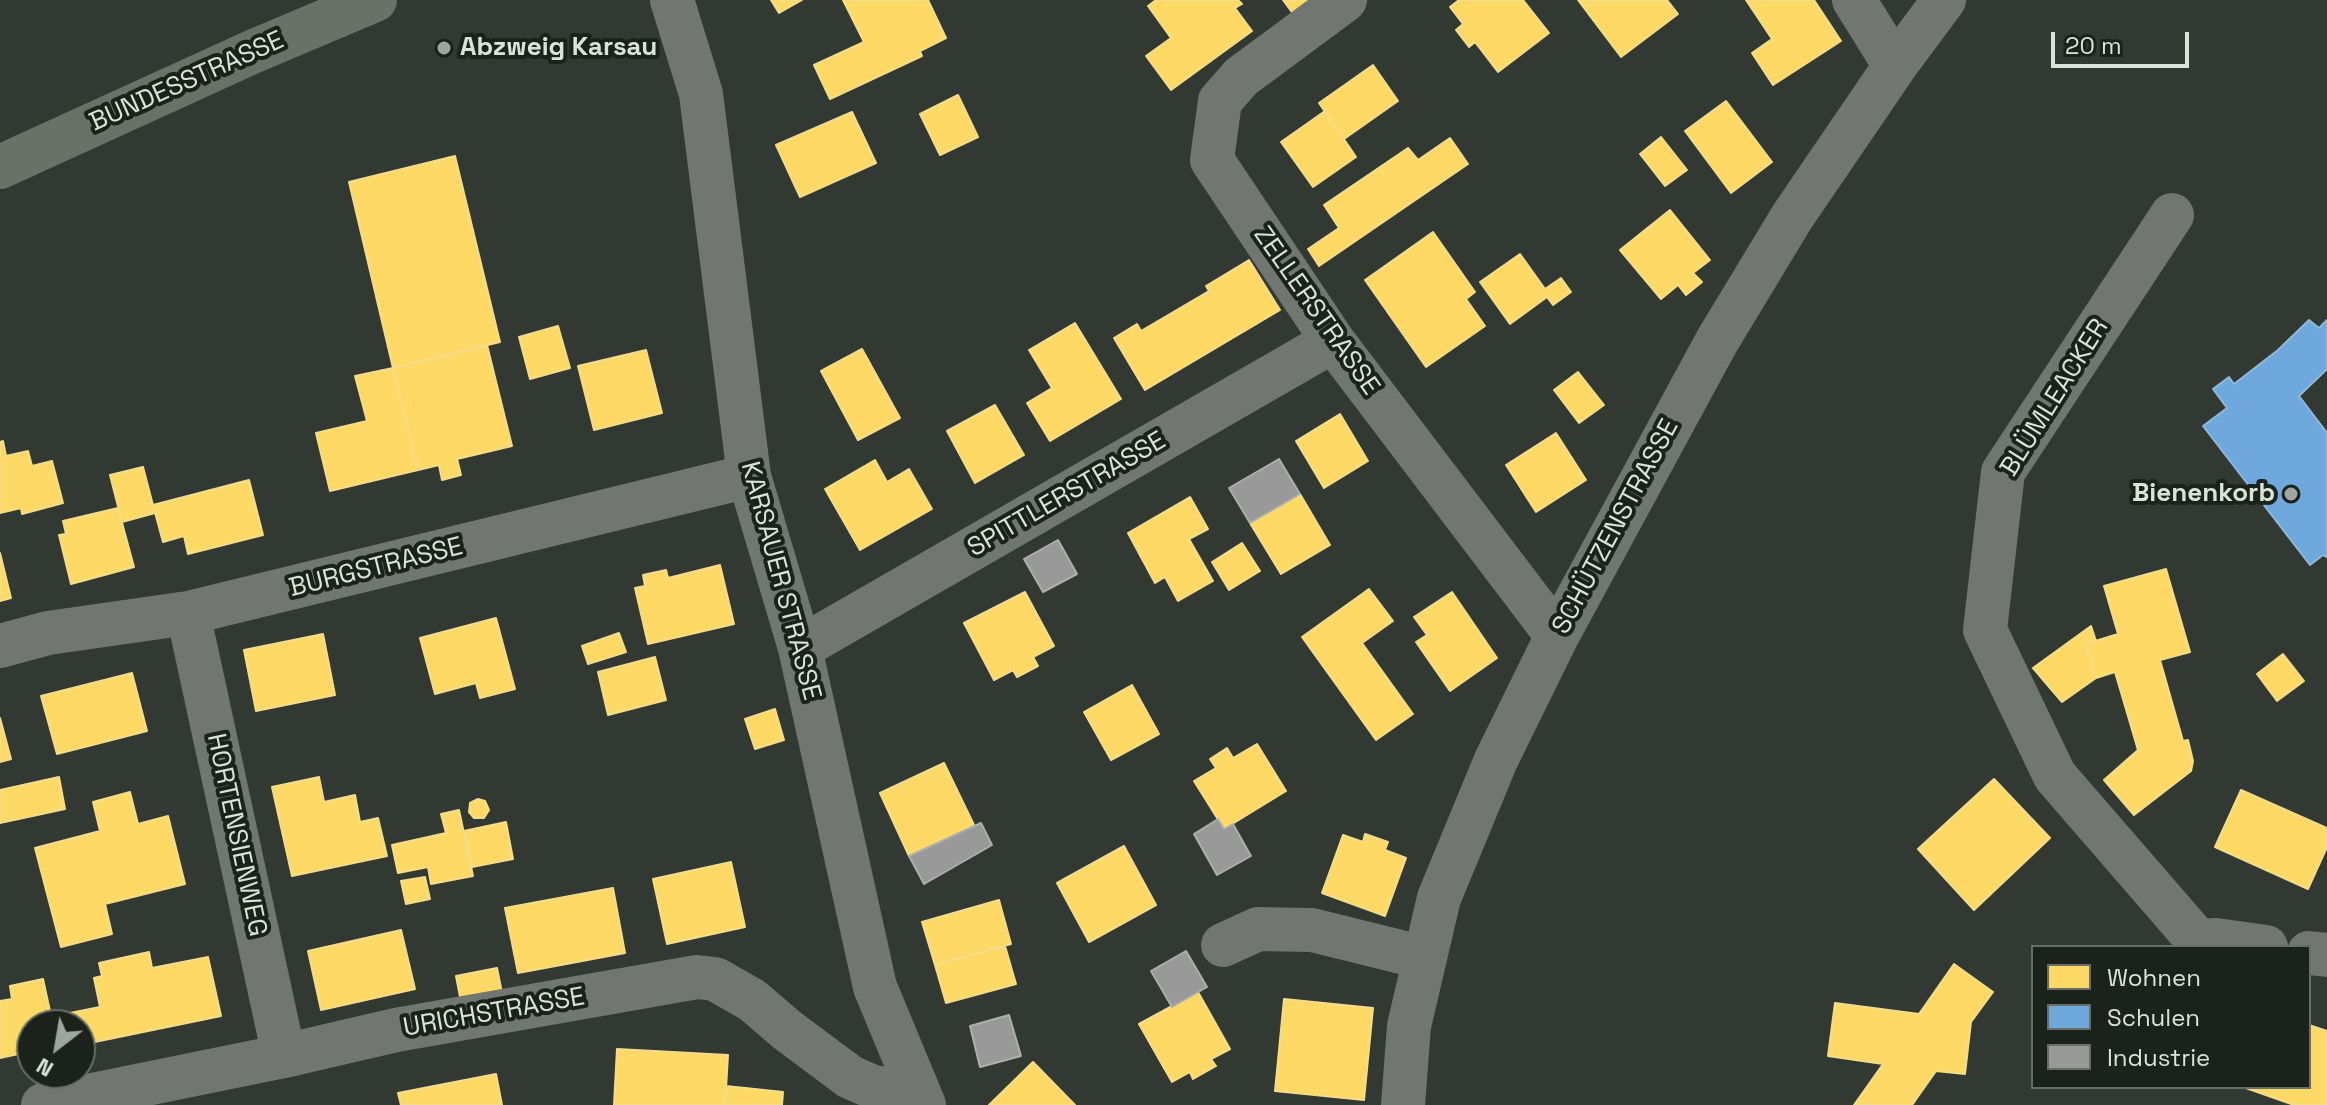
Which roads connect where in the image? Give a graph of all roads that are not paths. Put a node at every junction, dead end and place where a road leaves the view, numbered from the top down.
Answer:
1 (375, 0) edge
2 (672, 0) edge
3 (1345, 0) edge
4 (1854, 0) edge
5 (1944, 0) edge
6 (1895, 66) junction
7 (0, 167) edge
8 (2172, 215) dead end
9 (1333, 341) junction
10 (749, 476) junction
11 (188, 613) junction
12 (1557, 636) junction
13 (0, 646) edge
14 (800, 648) junction
15 (1223, 945) dead end
16 (2252, 945) edge
17 (1425, 958) junction
18 (284, 1056) junction
19 (919, 1094) edge
20 (43, 1105) edge
21 (1403, 1105) edge

1 - 7 main road, BUNDESSTRASSE
2 - 10 street, KARSAUER STRASSE
3 - 9 street, ZELLERSTRASSE
4 - 6 street
5 - 6 street, SCHÜTZENSTRASSE
6 - 12 street, SCHÜTZENSTRASSE
8 - 16 street, BLÜMLEACKER
9 - 12 street, ZELLERSTRASSE
9 - 14 street, SPITTLERSTRASSE
10 - 11 street, BURGSTRASSE
10 - 14 street, KARSAUER STRASSE
11 - 13 street, BURGSTRASSE
11 - 18 street, HORTENSIENWEG
12 - 17 street, SCHÜTZENSTRASSE
14 - 19 street, KARSAUER STRASSE
15 - 17 street
17 - 21 street, SCHÜTZENSTRASSE
18 - 19 street, URICHSTRASSE
18 - 20 street, URICHSTRASSE

